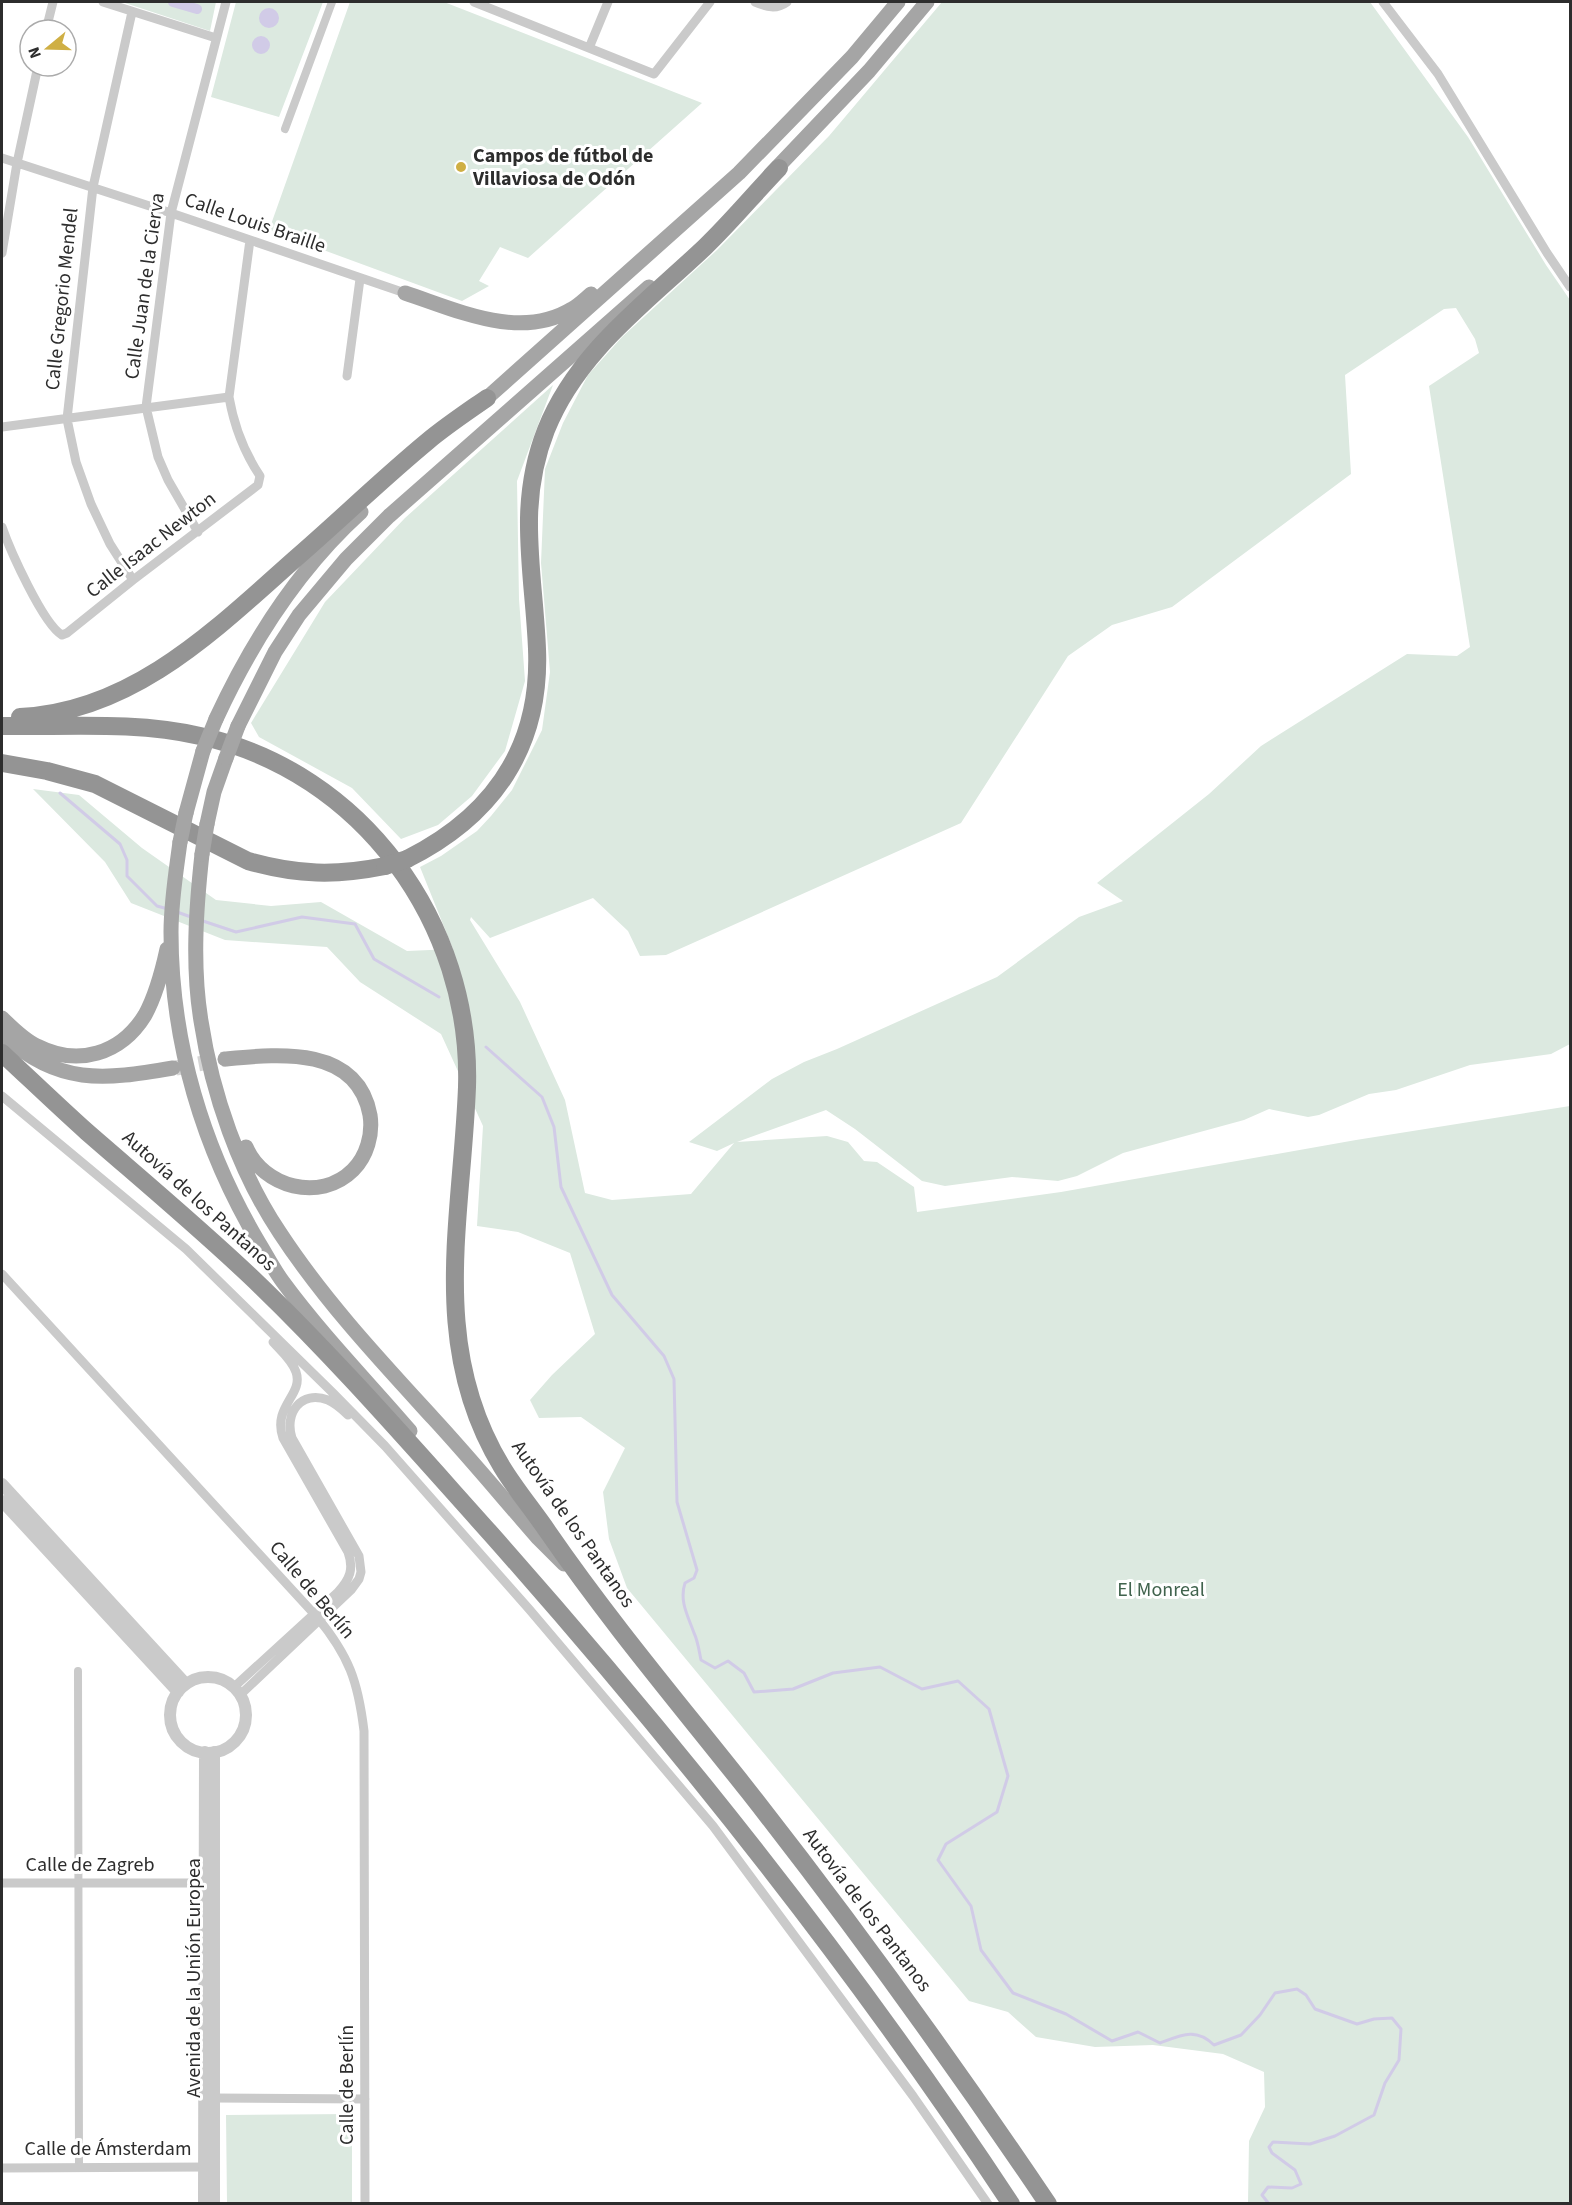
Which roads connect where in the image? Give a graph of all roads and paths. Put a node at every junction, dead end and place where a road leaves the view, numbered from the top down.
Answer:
1 (53, 2) edge
2 (103, 2) edge
3 (226, 2) edge
4 (332, 2) edge
5 (474, 2) edge
6 (608, 2) edge
7 (710, 2) edge
8 (755, 2) edge
9 (897, 2) edge
10 (927, 2) edge
11 (1383, 2) edge
12 (786, 3) edge
13 (132, 12) junction
14 (49, 18) edge
15 (216, 38) junction
16 (589, 48) junction
17 (35, 78) edge
18 (285, 129) dead end
19 (2, 158) edge
20 (17, 163) junction
21 (779, 168) junction
22 (93, 187) junction
23 (171, 213) junction
24 (689, 220) junction
25 (250, 240) junction
26 (2, 253) edge
27 (360, 279) junction
28 (1570, 287) edge
29 (405, 293) joint
30 (347, 376) dead end
31 (230, 397) junction
32 (487, 398) junction
33 (146, 407) junction
34 (67, 419) junction
35 (2, 427) edge
36 (2, 527) edge
37 (198, 532) junction
38 (134, 580) junction
39 (2, 718) edge
40 (2, 726) edge
41 (2, 763) edge
42 (171, 932) junction
43 (2, 1018) edge
44 (2, 1034) edge
45 (2, 1053) edge
46 (225, 1059) tunnel mouth
47 (173, 1068) tunnel mouth
48 (217, 1095) junction
49 (2, 1096) edge
50 (2, 1274) edge
51 (230, 1292) junction
52 (385, 1446) junction
53 (2, 1484) edge
54 (2, 1501) edge
55 (583, 1583) junction
56 (317, 1617) junction
57 (575, 1629) junction
58 (78, 1671) dead end
59 (182, 1688) junction
60 (237, 1691) junction
61 (209, 1752) junction
62 (2, 1882) edge
63 (78, 1883) junction
64 (209, 1883) junction
65 (214, 2098) junction
66 (365, 2099) junction
67 (79, 2167) junction
68 (209, 2167) junction
69 (2, 2168) edge
70 (204, 2204) edge
71 (214, 2204) edge
72 (365, 2204) edge
73 (988, 2204) edge
74 (1011, 2204) edge
75 (1048, 2204) edge

1 - 14 street
2 - 13 street
3 - 15 street, Calle Juan de la Cierva
4 - 18 street
5 - 16 street
6 - 16 street
7 - 16 street
8 - 12 street
9 - 24 main road
10 - 21 main road
11 - 28 street
13 - 15 street
13 - 22 street, Calle Gregorio Mendel
15 - 23 street, Calle Juan de la Cierva
17 - 20 street
19 - 20 street, Calle Louis Braille
20 - 22 street, Calle Louis Braille
20 - 26 street
21 - 41 highway, bridge
21 - 48 main road, bridge
22 - 23 street, Calle Louis Braille
22 - 34 street, Calle Gregorio Mendel
23 - 25 street, Calle Louis Braille
23 - 33 street, Calle Juan de la Cierva
24 - 29 main road
24 - 32 main road
25 - 27 street, Calle Louis Braille
25 - 31 street
27 - 29 street, Calle Louis Braille
27 - 30 street
31 - 33 street
31 - 37 street, Calle Isaac Newton
32 - 39 highway
32 - 42 main road, bridge
33 - 34 street
33 - 37 street, Calle Juan de la Cierva
34 - 35 street
34 - 38 street, Calle Gregorio Mendel
36 - 38 street, Calle Isaac Newton
37 - 38 street, Calle Isaac Newton
40 - 55 highway, Autovía de los Pantanos
42 - 43 main road
42 - 57 main road
44 - 47 main road
45 - 57 highway, Autovía de los Pantanos
46 - 48 main road
48 - 55 main road
49 - 51 street
50 - 56 street, Calle de Berlín
51 - 52 street
51 - 56 street
52 - 56 street
52 - 73 street
53 - 59 street
54 - 59 street
55 - 75 highway, Autovía de los Pantanos
56 - 60 street
56 - 66 street, Calle de Berlín
57 - 74 highway, Autovía de los Pantanos
58 - 63 street
59 - 60 street
59 - 61 street
60 - 61 street
61 - 64 street, Avenida de la Unión Europea
62 - 63 street, Calle de Zagreb
63 - 64 street, Calle de Zagreb
63 - 67 street
64 - 65 street, Avenida de la Unión Europea
64 - 68 street, Avenida de la Unión Europea
65 - 66 street
65 - 68 street, Avenida de la Unión Europea
66 - 72 street, Calle de Berlín
67 - 68 street, Calle de Ámsterdam
67 - 69 street, Calle de Ámsterdam
68 - 70 street, Avenida de la Unión Europea
68 - 71 street, Avenida de la Unión Europea

